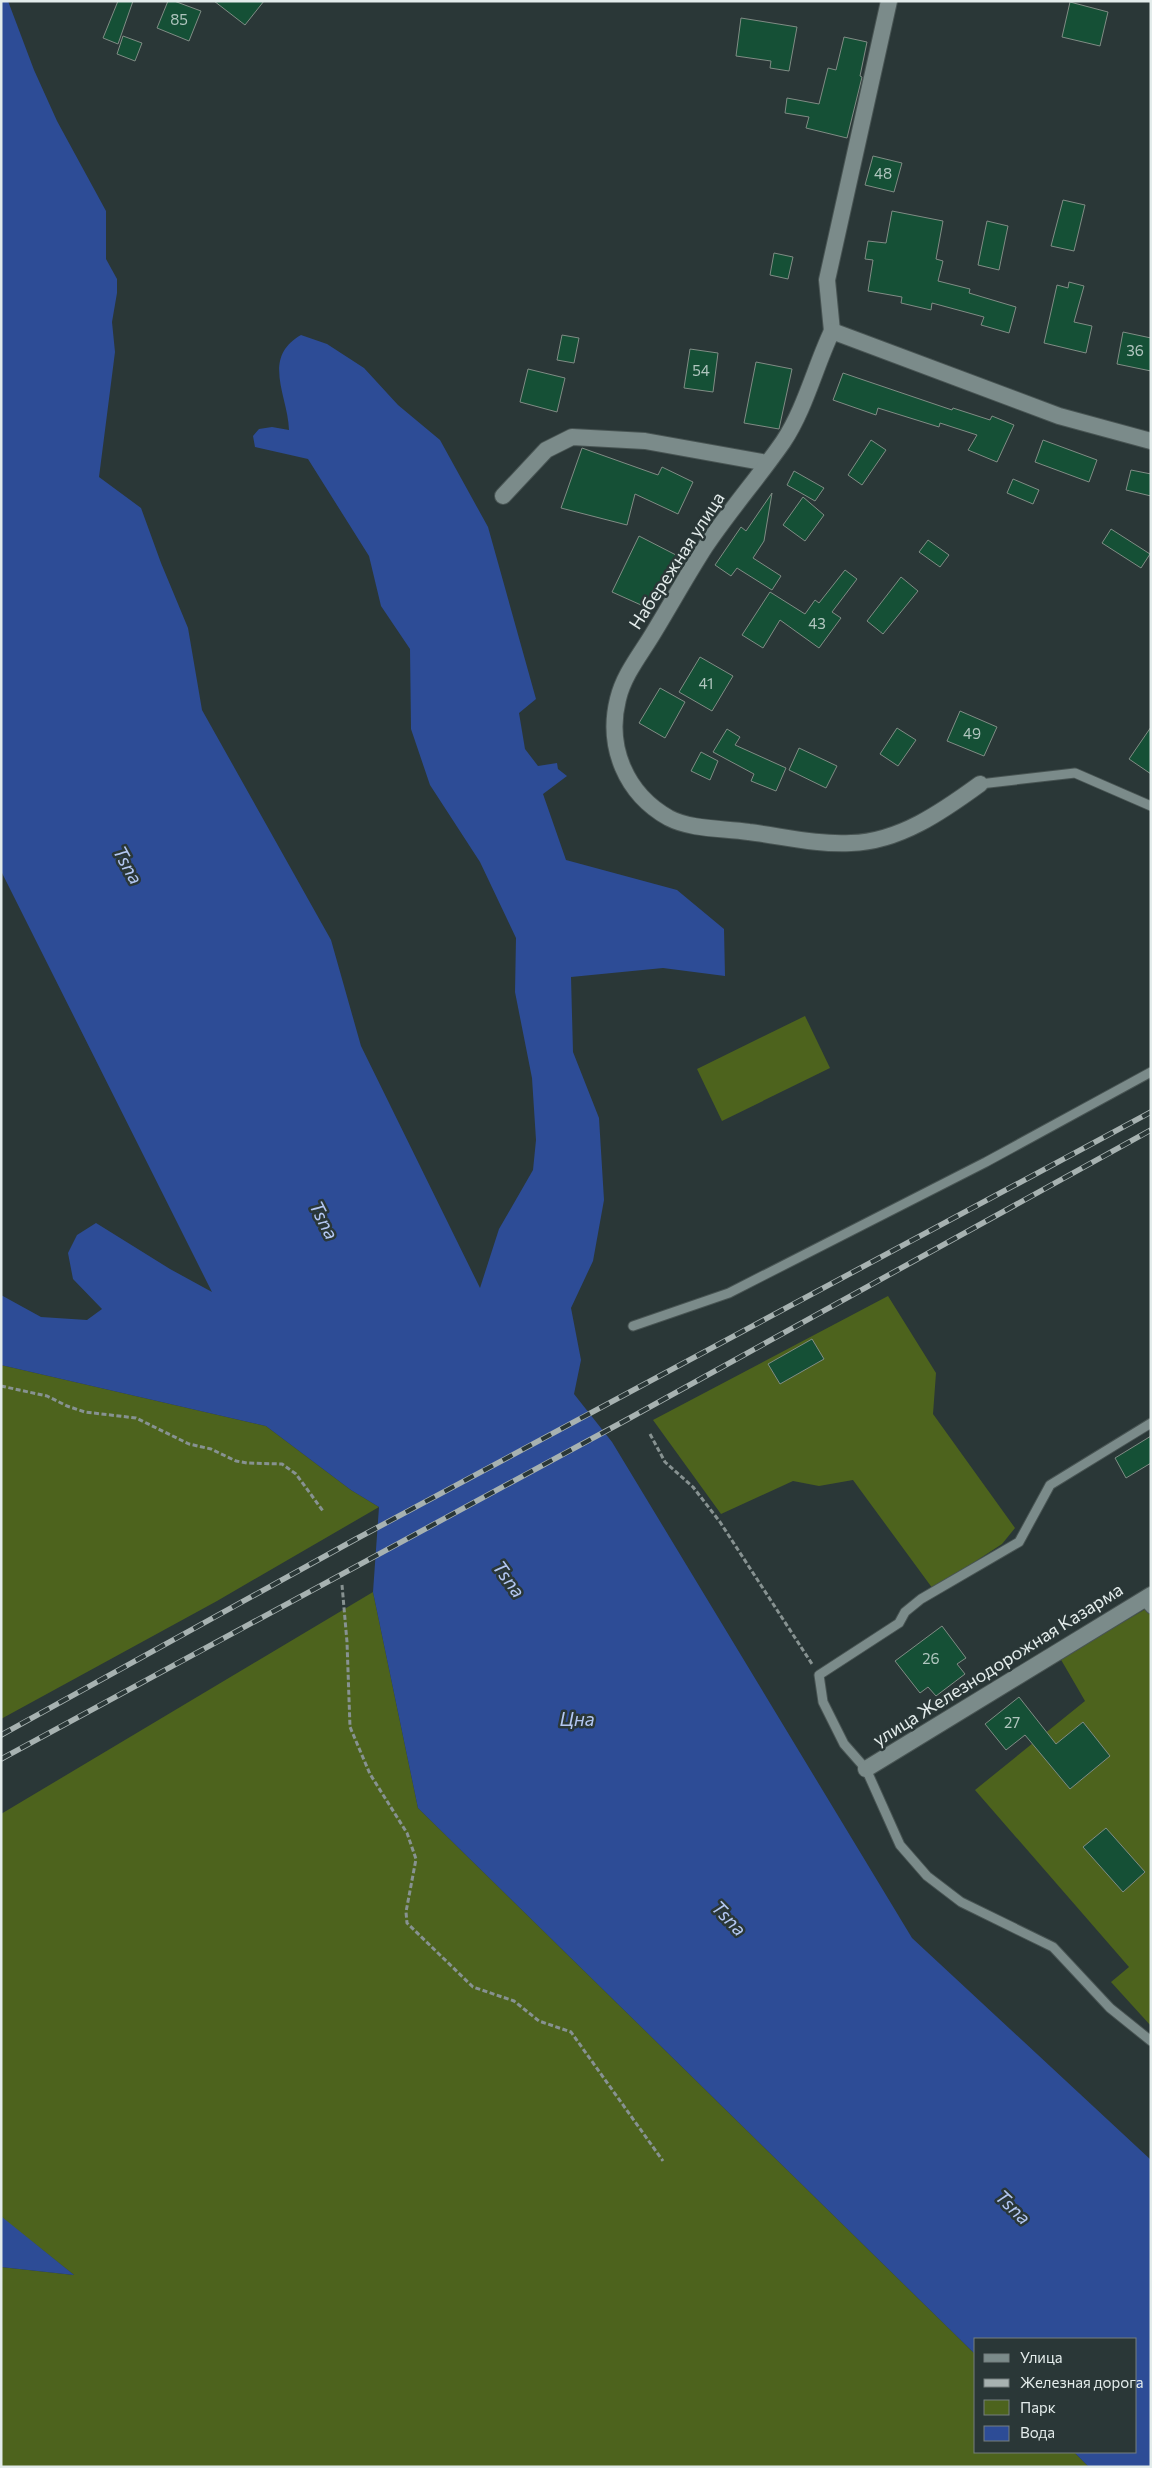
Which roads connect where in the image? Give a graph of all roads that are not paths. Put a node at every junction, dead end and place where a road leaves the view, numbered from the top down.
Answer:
1 (889, 1) edge
2 (832, 331) junction
3 (1151, 441) edge
4 (767, 463) junction
5 (503, 496) dead end
6 (980, 784) joint
7 (1151, 806) edge
8 (1151, 1072) edge
9 (633, 1326) dead end
10 (1151, 1423) edge
11 (1148, 1601) edge
12 (866, 1769) junction
13 (1151, 2042) edge

1 - 2 street
2 - 3 street
2 - 4 street, Набережная улица
4 - 5 street
4 - 6 street, Набережная улица
6 - 7 lane
8 - 9 lane
10 - 12 lane
11 - 12 street, улица Железнодорожная Казарма
12 - 13 lane

